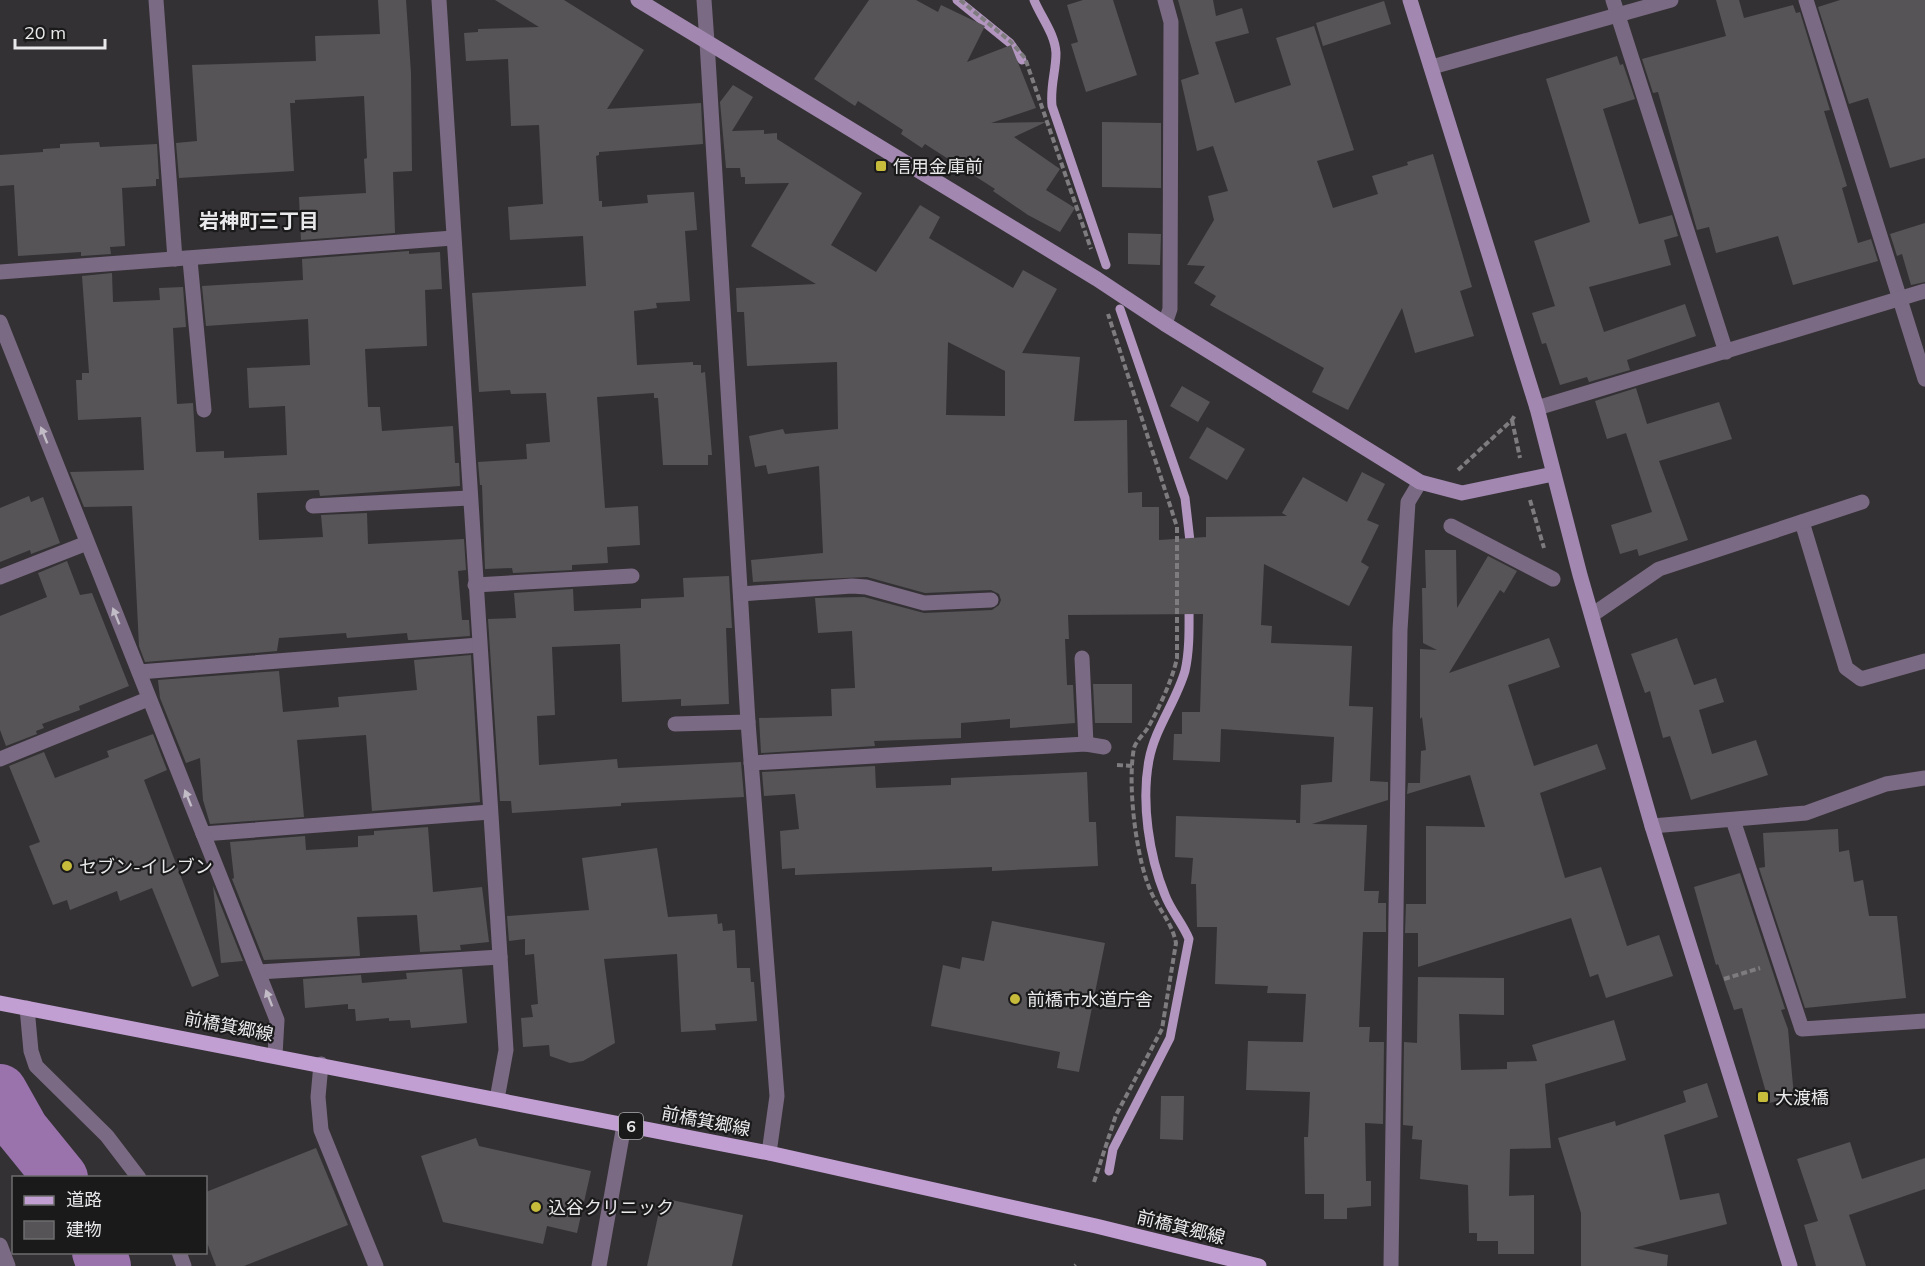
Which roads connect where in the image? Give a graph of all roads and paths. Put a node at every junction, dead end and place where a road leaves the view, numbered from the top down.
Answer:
1 (156, 0) edge
2 (439, 0) edge
3 (638, 0) edge
4 (704, 0) edge
5 (960, 0) edge
6 (1166, 0) edge
7 (1410, 0) edge
8 (1613, 0) edge
9 (1671, 0) edge
10 (1806, 0) edge
11 (1617, 15) junction
12 (707, 42) junction
13 (1432, 67) junction
14 (453, 238) junction
15 (183, 259) junction
16 (0, 272) edge
17 (1097, 279) junction
18 (1925, 291) edge
19 (1900, 298) junction
20 (0, 322) edge
21 (1165, 324) junction
22 (1726, 352) junction
23 (1925, 379) edge
24 (1537, 408) junction
25 (204, 410) dead end
26 (1553, 474) junction
27 (1420, 482) junction
28 (469, 498) junction
29 (1862, 502) dead end
30 (313, 506) dead end
31 (1802, 522) junction
32 (1451, 526) dead end
33 (87, 543) junction
34 (633, 576) dead end
35 (0, 577) edge
36 (1553, 579) dead end
37 (475, 585) junction
38 (741, 594) junction
39 (991, 600) dead end
40 (1592, 615) junction
41 (479, 645) junction
42 (1082, 658) dead end
43 (1925, 661) edge
44 (139, 672) junction
45 (148, 699) junction
46 (748, 722) junction
47 (675, 724) dead end
48 (1086, 744) junction
49 (1104, 747) dead end
50 (0, 759) edge
51 (751, 763) junction
52 (1925, 778) edge
53 (490, 812) junction
54 (1733, 820) junction
55 (1652, 826) junction
56 (203, 834) junction
57 (500, 957) junction
58 (1780, 961) junction
59 (259, 972) junction
60 (1703, 986) junction
61 (0, 1003) edge
62 (27, 1008) junction
63 (1925, 1021) edge
64 (275, 1054) junction
65 (321, 1064) junction
66 (497, 1099) junction
67 (624, 1125) junction
68 (769, 1153) junction
69 (138, 1176) edge
70 (1094, 1182) dead end
71 (0, 1245) edge
72 (8, 1266) edge
73 (376, 1266) edge
74 (599, 1266) edge
75 (1259, 1266) edge
76 (1391, 1266) edge
77 (1790, 1266) edge

1 - 15 street
2 - 14 street
3 - 12 street
4 - 12 street
5 - 17 path
6 - 21 street
7 - 13 street
8 - 11 street
9 - 11 street
10 - 19 street
11 - 13 street
11 - 22 street
12 - 17 street
12 - 38 street
13 - 24 street
14 - 15 street
14 - 28 street
15 - 16 street
15 - 25 street
17 - 21 street
17 - 70 path
18 - 19 street
19 - 22 street
19 - 23 street
33 -> 20 street
21 - 27 street
22 - 24 street
24 - 26 street
26 - 27 street
26 - 40 street
27 - 76 street
28 - 30 street
28 - 37 street
29 - 31 street
31 - 40 street
31 - 43 street
32 - 36 street
33 - 35 street
44 -> 33 street
34 - 37 street
37 - 41 street
38 - 39 street
38 - 46 street
40 - 55 street
41 - 44 street
41 - 53 street
42 - 48 street
44 - 45 street
45 - 50 street
56 -> 45 street
46 - 47 street
46 - 51 street
48 - 49 street
48 - 51 street
51 - 68 street
52 - 54 street
53 - 56 street
53 - 57 street
54 - 55 street
54 - 58 street
55 - 60 street
56 - 59 street
57 - 59 street
57 - 66 street
58 - 60 path
58 - 63 street
64 -> 59 street
60 - 77 street
61 - 62 main road, 前橋箕郷線 / 6
62 - 64 main road, 前橋箕郷線 / 6
62 - 69 street
64 - 65 main road, 前橋箕郷線 / 6
65 - 66 main road, 前橋箕郷線 / 6
65 - 73 street
66 - 67 main road, 前橋箕郷線 / 6
67 - 68 main road, 前橋箕郷線 / 6
67 - 74 street
68 - 75 main road, 前橋箕郷線 / 6
71 - 72 street

